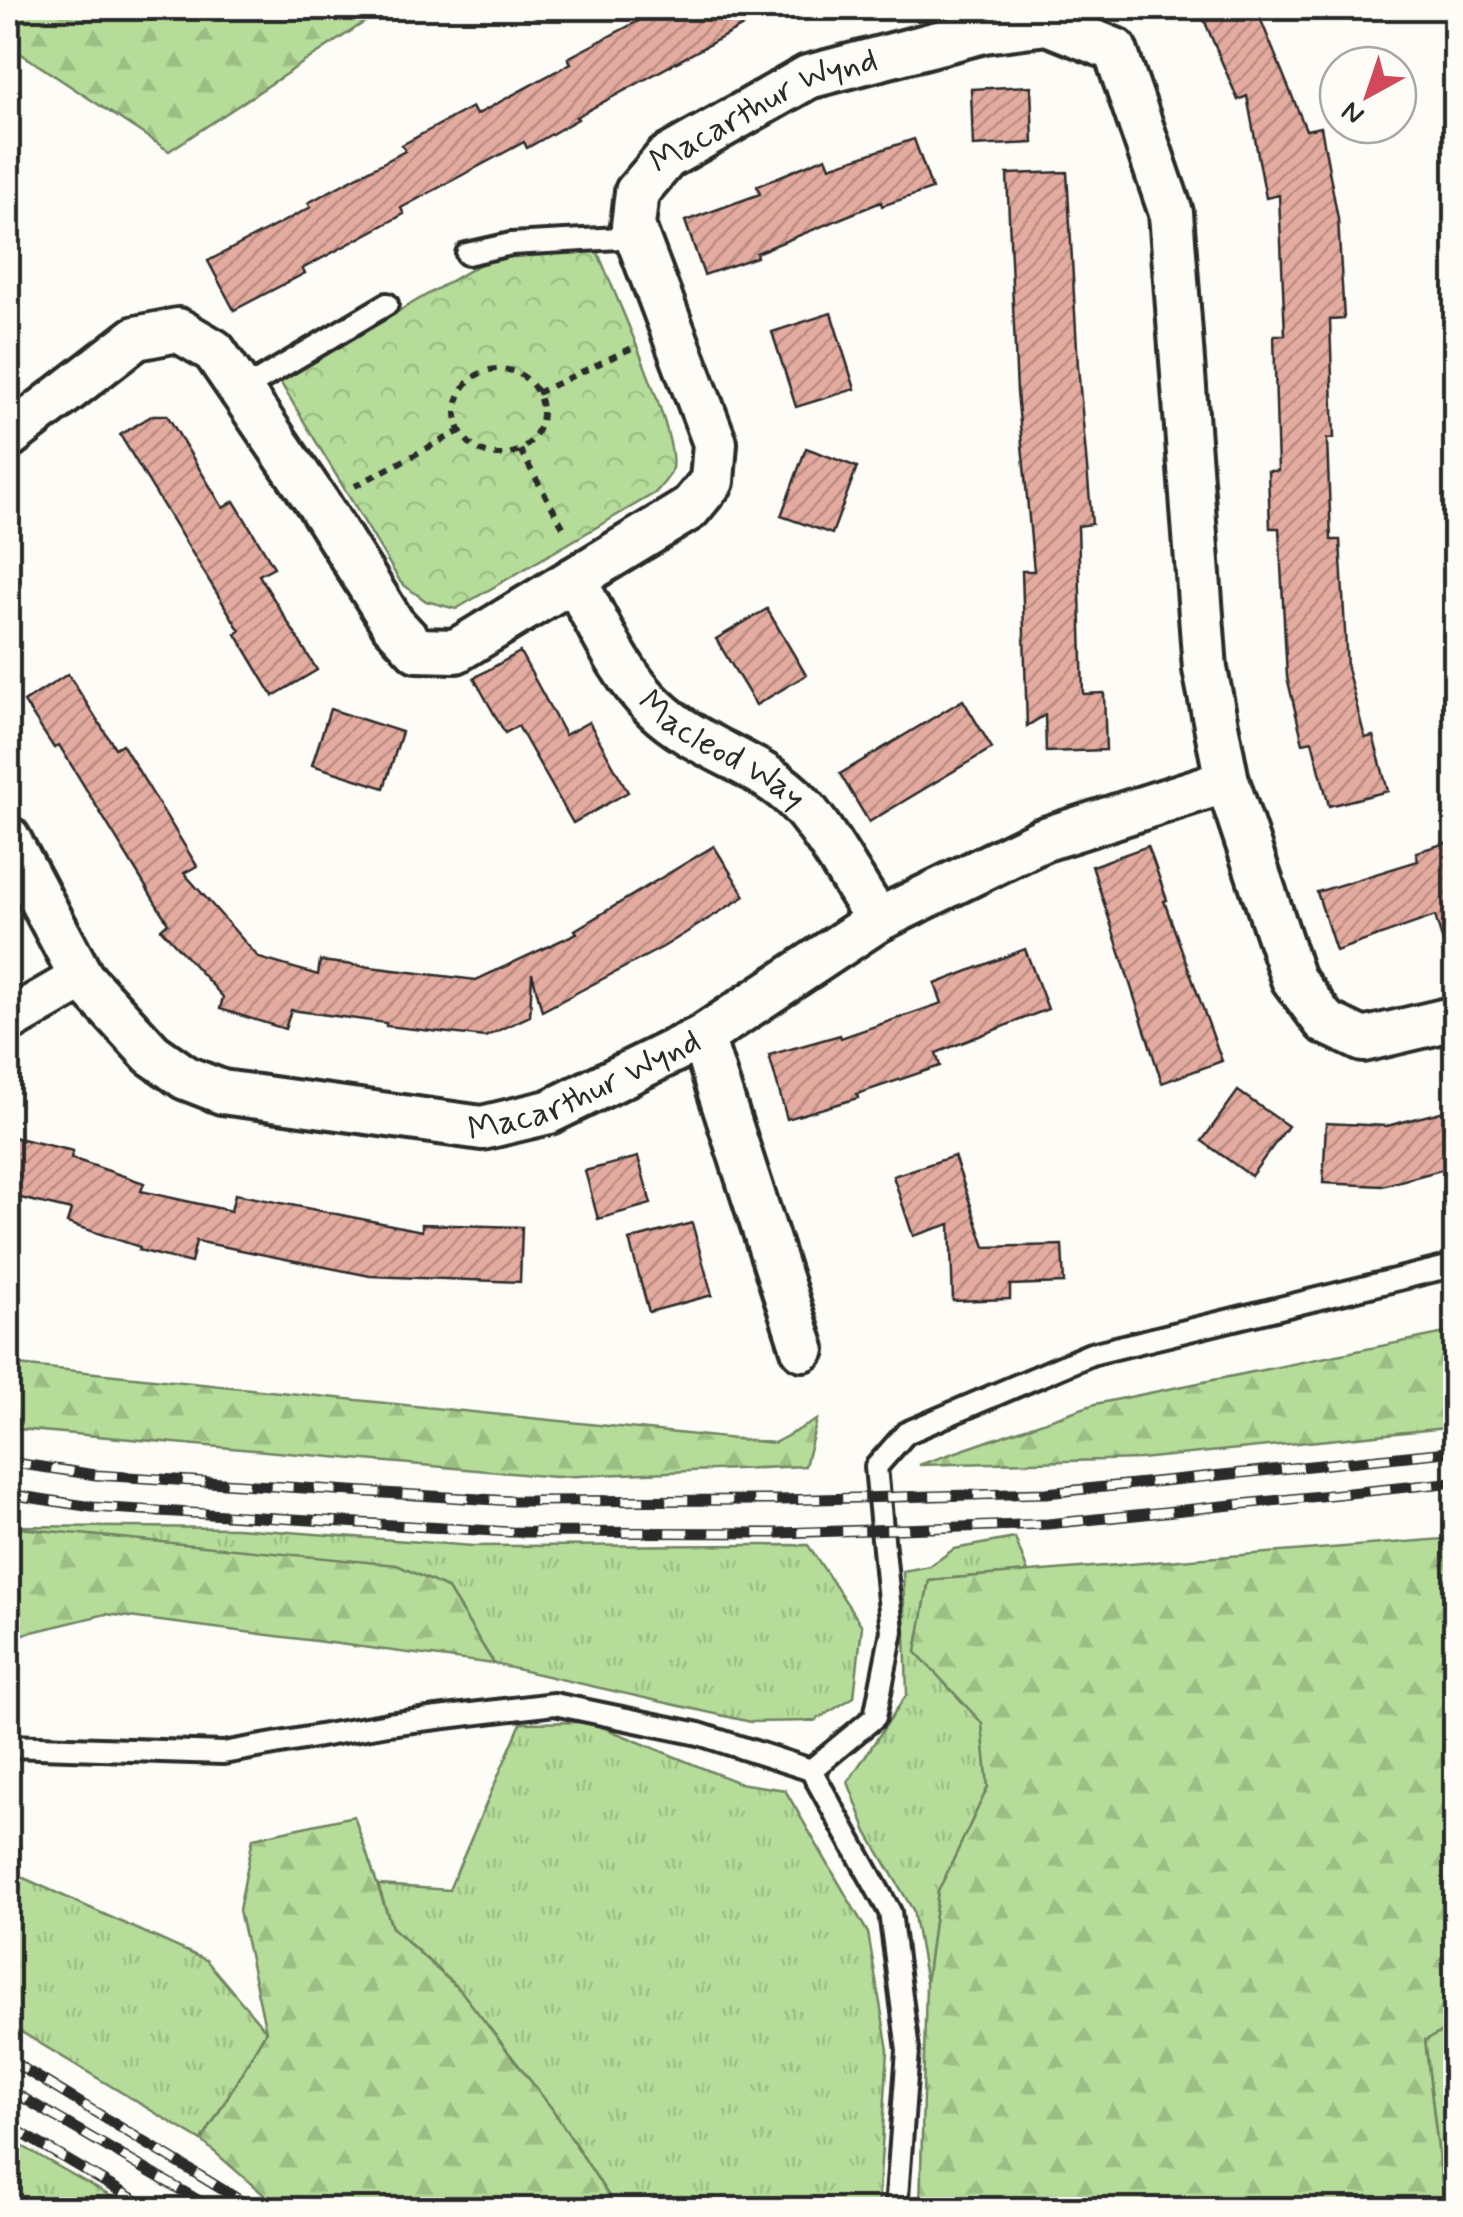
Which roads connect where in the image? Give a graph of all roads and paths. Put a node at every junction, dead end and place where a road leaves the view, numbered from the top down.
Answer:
1 (982, 19) edge
2 (638, 237) junction
3 (467, 254) dead end
4 (387, 304) dead end
5 (674, 328) junction
6 (241, 390) junction
7 (537, 393) junction
8 (14, 420) edge
9 (460, 431) junction
10 (520, 450) junction
11 (319, 505) junction
12 (574, 579) junction
13 (1228, 780) junction
14 (8, 838) edge
15 (878, 920) junction
16 (82, 978) junction
17 (1456, 1018) edge
18 (8, 1021) edge
19 (702, 1037) junction
20 (1456, 1265) edge
21 (803, 1349) dead end
22 (8, 1746) edge
23 (811, 1770) junction
24 (896, 2210) edge

1 - 2 street, Macarthur Wynd
1 - 13 street, Macarthur Wynd
2 - 3 lane
2 - 5 street, Macarthur Wynd
4 - 6 lane
5 - 7 path
5 - 12 street, Macarthur Wynd
6 - 8 street, Macarthur Wynd
6 - 11 street, Macarthur Wynd
7 - 9 path
7 - 10 path
9 - 10 path
9 - 11 path
10 - 12 path
11 - 12 street, Macarthur Wynd
12 - 15 street, Macleod Way
13 - 15 street, Macarthur Wynd
13 - 17 street, Macarthur Wynd
14 - 16 street, Macarthur Wynd
15 - 19 street, Macarthur Wynd
16 - 18 street
16 - 19 street, Macarthur Wynd
19 - 21 street
20 - 23 lane
22 - 23 lane
23 - 24 lane

